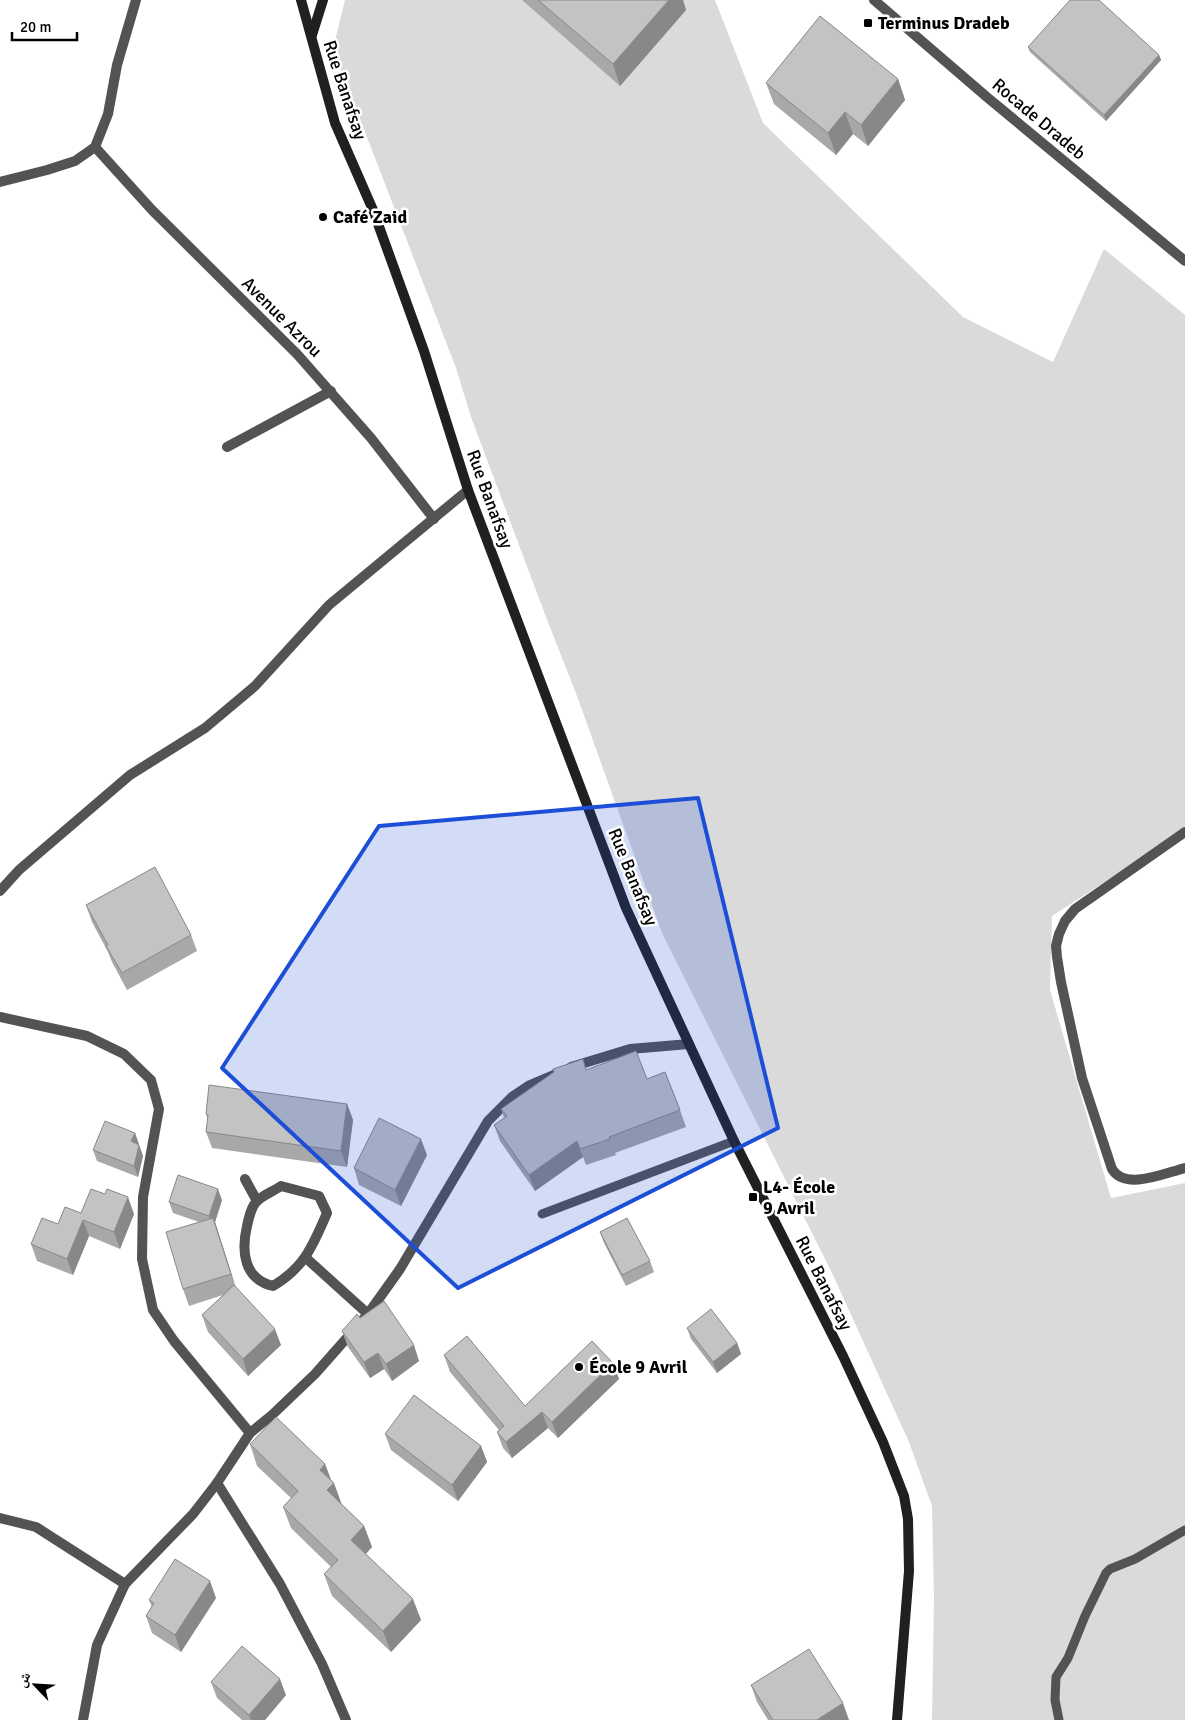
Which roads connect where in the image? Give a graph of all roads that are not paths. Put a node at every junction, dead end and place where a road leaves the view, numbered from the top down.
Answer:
1 (136, 0) edge
2 (302, 0) edge
3 (323, 0) edge
4 (874, 0) edge
5 (311, 36) junction
6 (95, 147) junction
7 (0, 182) edge
8 (1185, 261) edge
9 (331, 391) junction
10 (227, 447) dead end
11 (468, 490) junction
12 (434, 519) junction
13 (1185, 832) edge
14 (0, 891) edge
15 (0, 1017) edge
16 (689, 1044) junction
17 (734, 1141) junction
18 (1185, 1168) edge
19 (245, 1179) dead end
20 (258, 1201) junction
21 (542, 1214) dead end
22 (306, 1258) junction
23 (368, 1314) junction
24 (250, 1433) junction
25 (217, 1482) junction
26 (0, 1518) edge
27 (1185, 1530) edge
28 (124, 1584) junction
29 (83, 1720) edge
30 (346, 1720) edge
31 (898, 1720) edge
32 (1059, 1720) edge

1 - 6 street
2 - 5 main road, Rue Banafsay
3 - 5 main road, Rue Banafsay
4 - 8 street, Rocade Dradeb
5 - 11 main road, Rue Banafsay
6 - 7 street
6 - 9 street, Avenue Azrou
9 - 10 street
9 - 12 street, Avenue Azrou
11 - 12 street
11 - 16 main road, Rue Banafsay
12 - 14 street
13 - 18 street
15 - 24 street
16 - 17 main road, Rue Banafsay
16 - 23 street
17 - 21 lane
17 - 31 main road, Rue Banafsay
19 - 20 street
20 - 22 street
20 - 22 street
22 - 23 street
23 - 24 street
24 - 25 street
25 - 28 street
25 - 30 street
26 - 28 street
27 - 32 lane
28 - 29 street

